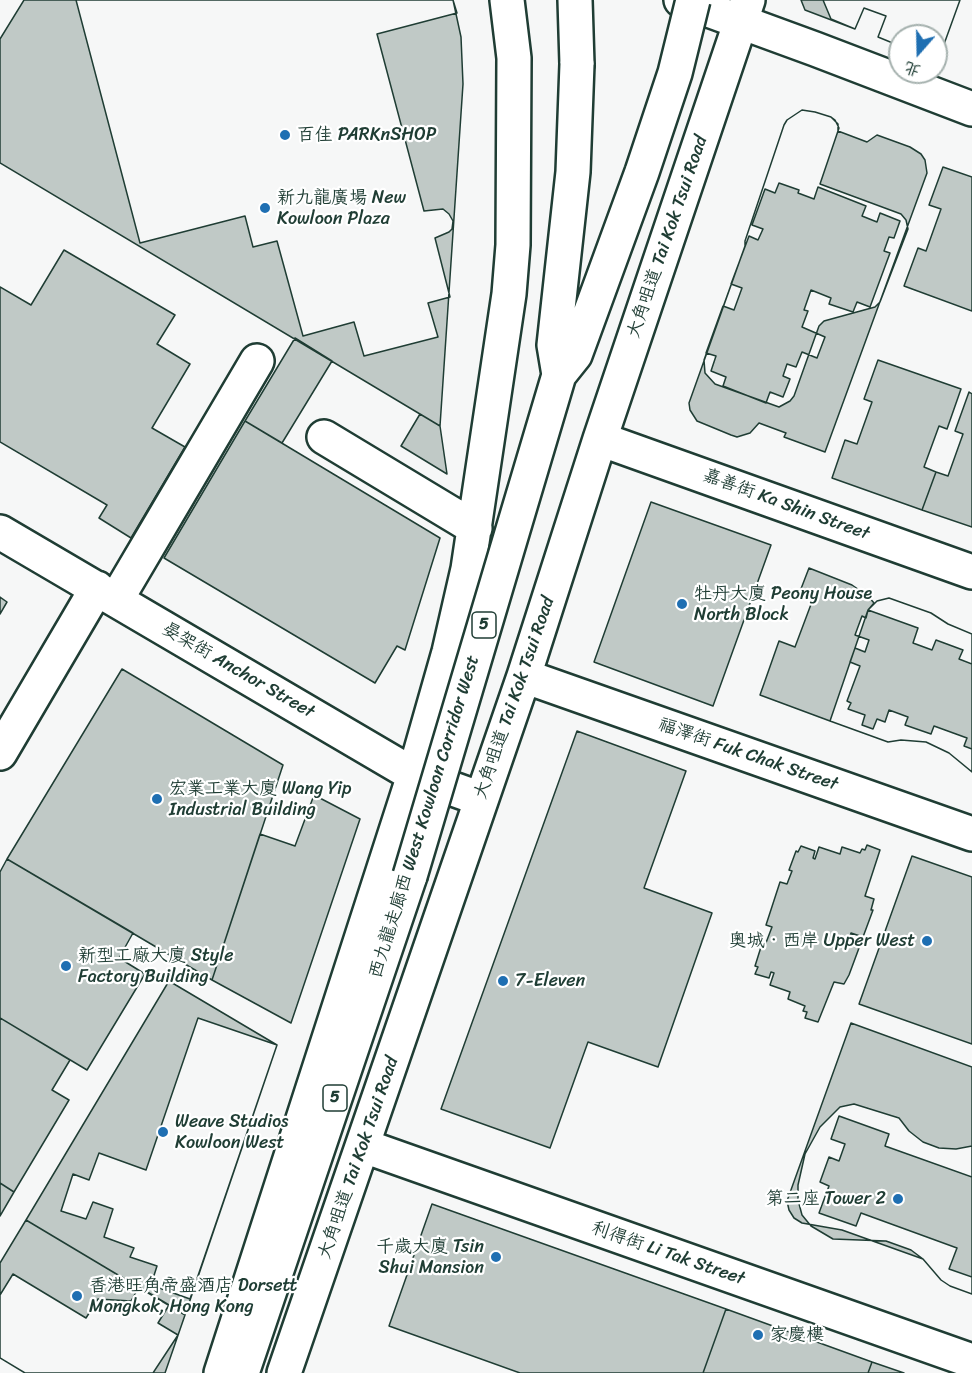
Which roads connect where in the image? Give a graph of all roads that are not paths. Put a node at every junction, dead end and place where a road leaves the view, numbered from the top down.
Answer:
1 (507, 0) edge
2 (575, 0) edge
3 (681, 0) edge
4 (693, 0) edge
5 (745, 11) edge
6 (972, 109) edge
7 (257, 362) dead end
8 (559, 375) junction
9 (324, 437) dead end
10 (600, 439) junction
11 (475, 528) junction
12 (0, 531) edge
13 (972, 572) edge
14 (107, 594) junction
15 (525, 676) junction
16 (0, 753) edge
17 (414, 774) junction
18 (481, 799) junction
19 (972, 834) edge
20 (364, 1146) junction
21 (972, 1361) edge
22 (221, 1373) edge
23 (242, 1373) edge
24 (284, 1373) edge

1 - 11 main road
2 - 8 main road, 西九龍走廊西 West Kowloon Corridor West / 5, bridge
3 - 5 main road
4 - 8 main road, bridge
5 - 6 main road
5 - 10 main road, 大角咀道 Tai Kok Tsui Road
7 - 14 main road
8 - 23 main road, 西九龍走廊西 West Kowloon Corridor West / 5, bridge
9 - 11 main road
10 - 13 main road, 嘉善街 Ka Shin Street
10 - 15 main road, 大角咀道 Tai Kok Tsui Road
11 - 17 main road
12 - 14 main road, 晏架街 Anchor Street
14 - 16 main road
14 - 17 main road, 晏架街 Anchor Street
15 - 18 main road, 大角咀道 Tai Kok Tsui Road
15 - 19 main road, 福澤街 Fuk Chak Street
17 - 18 main road, 晏架街 Anchor Street
17 - 22 main road
18 - 20 main road, 大角咀道 Tai Kok Tsui Road
20 - 21 main road, 利得街 Li Tak Street
20 - 24 main road, 大角咀道 Tai Kok Tsui Road

